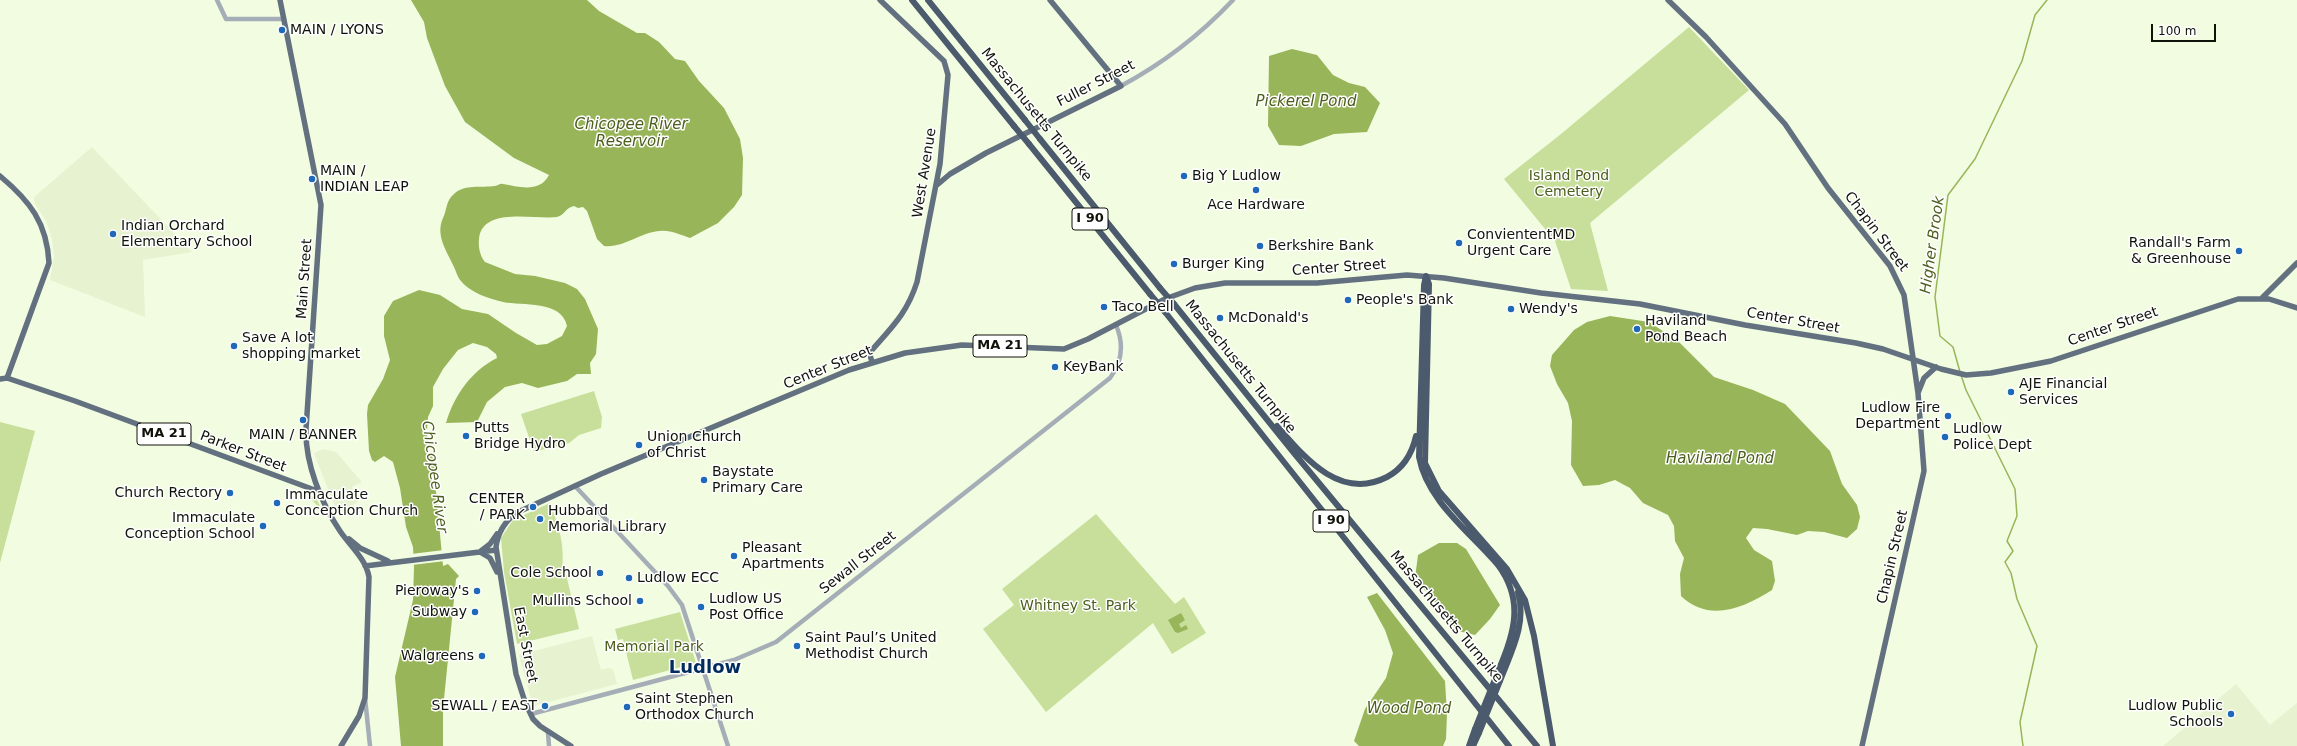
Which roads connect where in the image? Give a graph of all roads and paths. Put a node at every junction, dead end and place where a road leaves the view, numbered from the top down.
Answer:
1 (217, 0) edge
2 (280, 0) edge
3 (880, 0) edge
4 (912, 0) edge
5 (928, 0) edge
6 (1050, 0) edge
7 (1233, 0) edge
8 (1668, 0) edge
9 (283, 19) junction
10 (1121, 86) junction
11 (0, 176) edge
12 (937, 185) junction
13 (2297, 263) edge
14 (1426, 276) junction
15 (2262, 298) junction
16 (2297, 308) edge
17 (1116, 325) junction
18 (1912, 358) junction
19 (872, 362) junction
20 (1936, 367) junction
21 (1226, 369) junction
22 (8, 378) junction
23 (0, 379) edge
24 (1918, 393) junction
25 (1419, 425) junction
26 (575, 486) junction
27 (320, 492) junction
28 (502, 527) junction
29 (342, 535) junction
30 (496, 550) junction
31 (480, 552) junction
32 (395, 561) junction
33 (1501, 561) junction
34 (365, 566) junction
35 (502, 583) junction
36 (703, 668) junction
37 (1497, 680) junction
38 (365, 698) junction
39 (530, 714) junction
40 (1477, 731) junction
41 (1496, 731) junction
42 (548, 733) junction
43 (341, 746) edge
44 (370, 746) edge
45 (549, 746) edge
46 (571, 746) edge
47 (728, 746) edge
48 (1469, 746) edge
49 (1473, 746) edge
50 (1506, 746) edge
51 (1509, 746) edge
52 (1537, 746) edge
53 (1553, 746) edge
54 (1862, 746) edge

1 - 9 street
2 - 9 main road, Main Street
3 - 12 main road, West Avenue
4 - 41 highway, Massachusetts Turnpike / I 90, bridge
5 - 21 highway, Massachusetts Turnpike / I 90, bridge
6 - 10 main road
7 - 10 street, Fuller Street
8 - 18 main road, Chapin Street
9 - 27 main road, Main Street
10 - 12 main road, Fuller Street
11 - 22 main road
12 - 19 main road, West Avenue
13 - 15 main road
14 - 17 main road, Center Street / MA 21
14 - 18 main road, Center Street / MA 21
14 - 25 highway
14 - 33 highway
15 - 16 main road, Center Street / MA 21
15 - 20 main road, Center Street / MA 21
17 - 19 main road, Center Street / MA 21
17 - 36 street, Sewall Street
18 - 20 main road, Center Street / MA 21
18 - 24 main road, Chapin Street
19 - 26 main road, Center Street / MA 21
20 - 24 main road
21 - 25 highway
21 - 52 highway, Massachusetts Turnpike / I 90
22 - 23 main road, Parker Street / MA 21
22 - 27 main road, Parker Street / MA 21
24 - 54 main road, Chapin Street
25 - 37 highway
26 - 28 main road, Center Street / MA 21
26 - 36 street
27 - 29 main road, Main Street
28 - 30 main road, Center Street / MA 21
28 - 31 main road
29 - 32 main road
29 - 34 main road, Main Street
30 - 31 main road
30 - 35 main road, East Street
31 - 32 main road
31 - 35 main road
32 - 34 main road
33 - 37 highway
33 - 53 highway
34 - 38 main road, Main Street
35 - 39 main road, East Street
36 - 39 street, Sewall Street
36 - 47 street
37 - 40 highway, bridge
38 - 43 main road, Main Street
38 - 44 street
39 - 42 main road, East Street
40 - 48 highway
40 - 49 highway
41 - 50 highway
41 - 51 highway, Massachusetts Turnpike / I 90
42 - 45 street
42 - 46 main road, East Street

